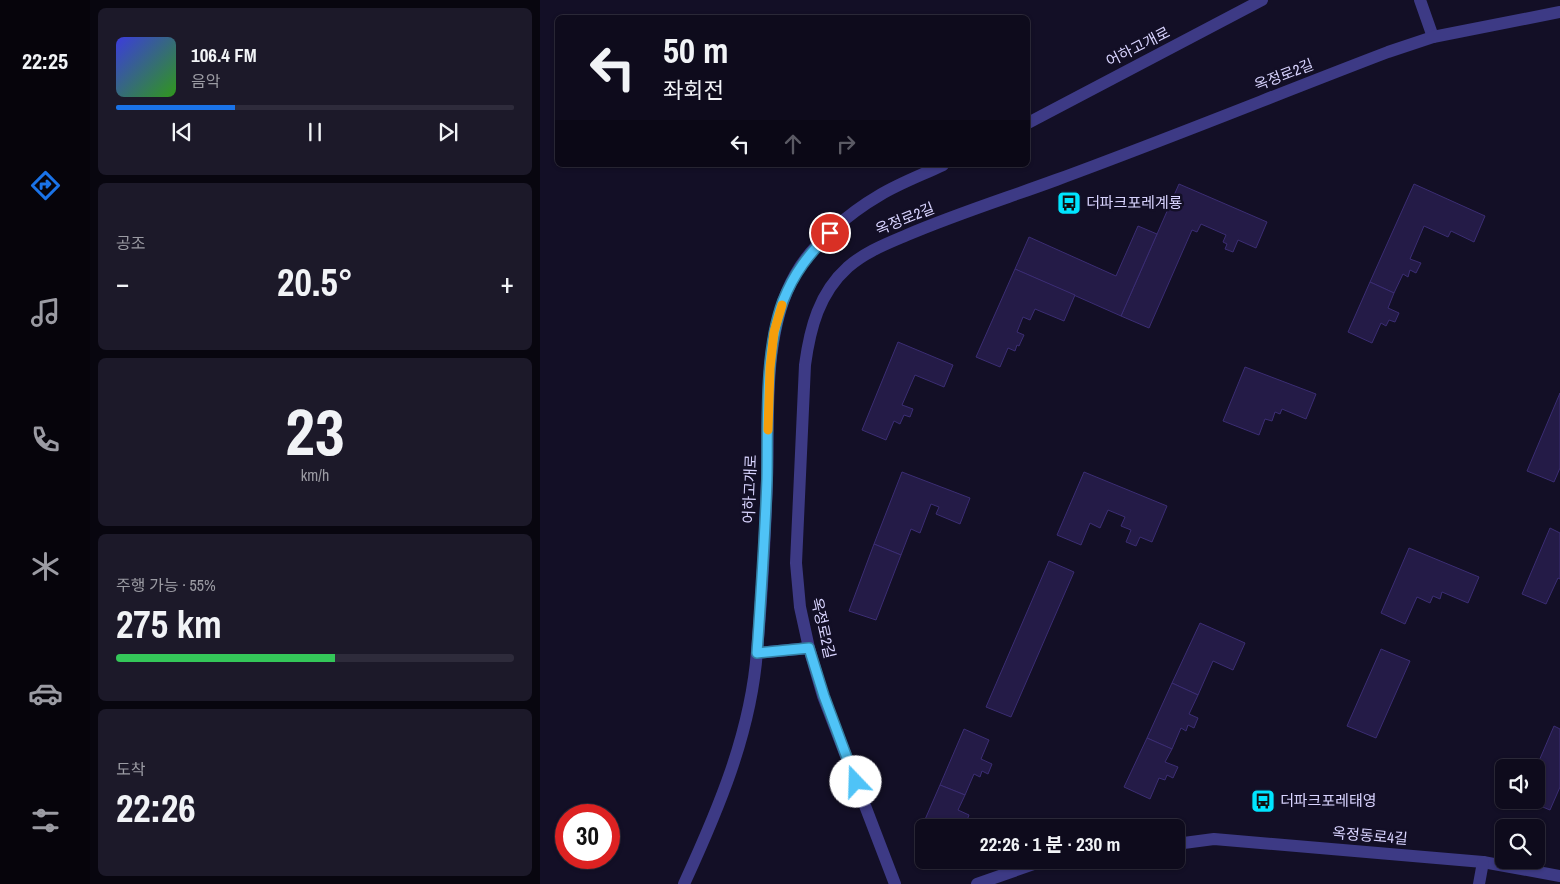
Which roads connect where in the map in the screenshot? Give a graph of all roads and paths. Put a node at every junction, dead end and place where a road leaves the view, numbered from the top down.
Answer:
1 (1262, 0) edge
2 (1420, 0) edge
3 (1560, 12) edge
4 (1433, 37) junction
5 (1030, 122) edge
6 (939, 167) edge
7 (809, 648) junction
8 (757, 653) junction
9 (1185, 843) edge
10 (1483, 862) junction
11 (1020, 869) edge
12 (1560, 876) edge
13 (684, 884) edge
14 (895, 884) edge
15 (977, 884) edge
16 (1479, 884) edge

1 - 5 street, 어하고개로
2 - 4 street
3 - 4 street, 옥정로2길
4 - 7 street, 옥정로2길
6 - 8 street, 어하고개로
7 - 8 street
7 - 14 street, 옥정로2길
8 - 13 street, 어하고개로
9 - 10 street, 옥정동로4길
10 - 12 street, 옥정동로4길
10 - 16 street
11 - 15 street

